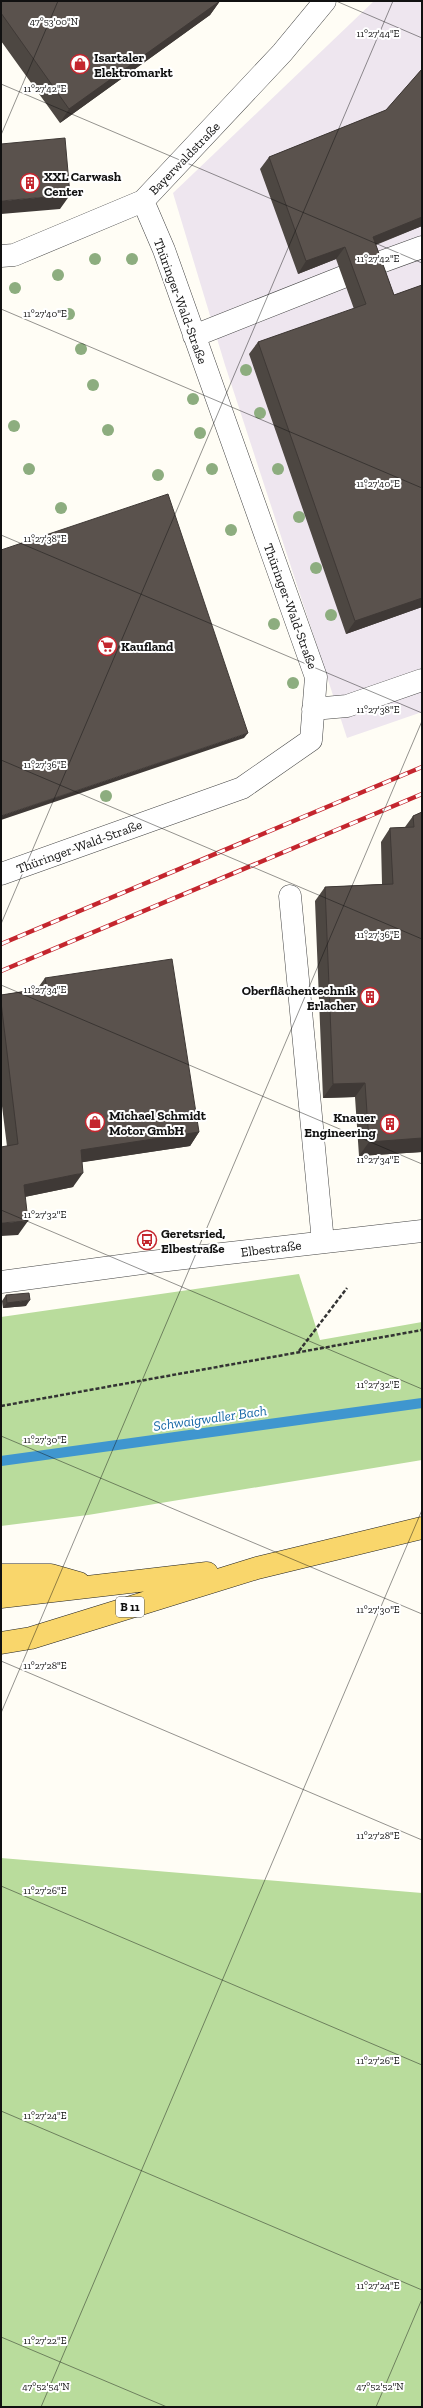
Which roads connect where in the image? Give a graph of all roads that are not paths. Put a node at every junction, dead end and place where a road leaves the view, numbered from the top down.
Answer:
1 (325, 1) edge
2 (143, 201) junction
3 (422, 247) edge
4 (1, 256) edge
5 (370, 266) edge
6 (343, 277) dead end
7 (194, 336) junction
8 (422, 680) edge
9 (313, 709) junction
10 (1, 874) edge
11 (290, 896) dead end
12 (422, 1231) edge
13 (323, 1242) junction
14 (1, 1282) edge
15 (422, 1528) edge
16 (258, 1568) junction
17 (1, 1575) edge
18 (88, 1586) junction
19 (1, 1597) edge
20 (1, 1643) edge

1 - 2 street, Bayerwaldstraße
2 - 4 street, Bayerwaldstraße
2 - 7 street, Thüringer-Wald-Straße
3 - 5 street
6 - 7 street
7 - 9 street, Thüringer-Wald-Straße
8 - 9 street
9 - 10 street, Thüringer-Wald-Straße
11 - 13 street
12 - 13 street, Elbestraße
13 - 14 street, Elbestraße
15 - 16 main road, B 11
16 - 18 main road, B 11
16 - 20 main road, B 11
17 - 18 main road
18 - 19 main road, B 11

